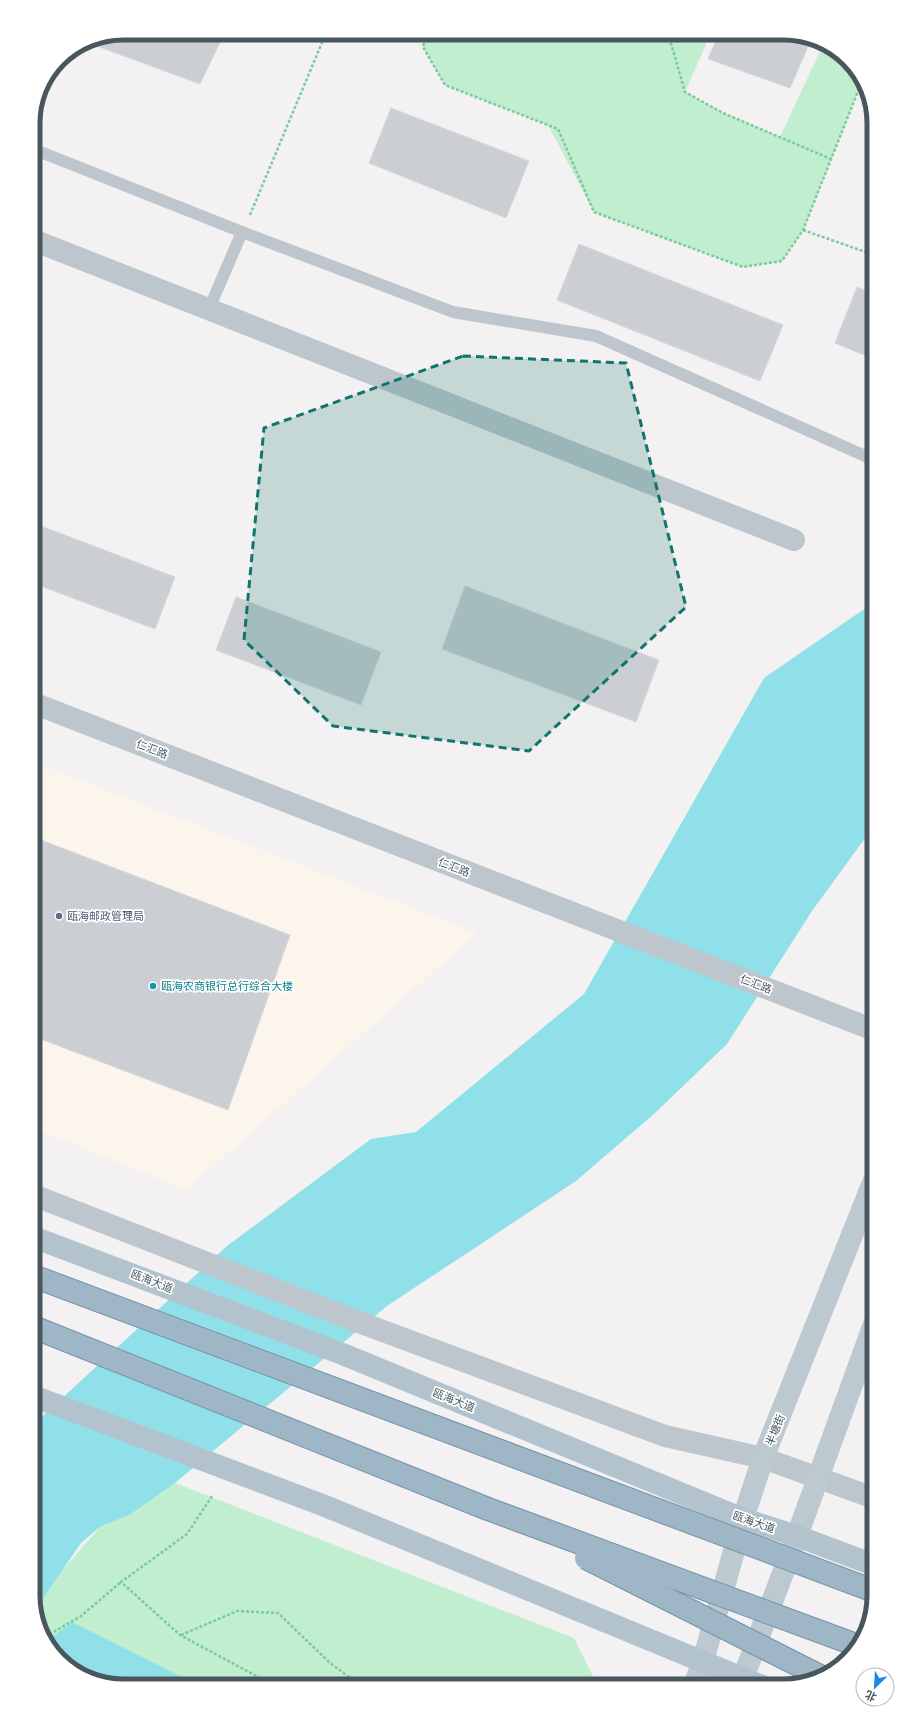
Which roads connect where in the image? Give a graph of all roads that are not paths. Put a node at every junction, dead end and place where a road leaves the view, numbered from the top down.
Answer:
1 (40, 152) edge
2 (242, 232) junction
3 (40, 243) edge
4 (209, 309) junction
5 (867, 457) edge
6 (794, 540) dead end
7 (40, 707) edge
8 (867, 1027) edge
9 (40, 1198) edge
10 (867, 1198) edge
11 (40, 1240) edge
12 (40, 1279) edge
13 (40, 1330) edge
14 (867, 1343) edge
15 (40, 1399) edge
16 (763, 1458) junction
17 (819, 1477) junction
18 (867, 1495) edge
19 (488, 1509) junction
20 (743, 1519) junction
21 (798, 1536) junction
22 (867, 1562) edge
23 (867, 1588) edge
24 (852, 1643) edge
25 (703, 1662) junction
26 (815, 1673) edge
27 (697, 1679) edge
28 (738, 1679) edge
29 (750, 1679) edge

1 - 2 lane
2 - 4 lane
2 - 5 lane
3 - 4 street
4 - 6 street
7 - 8 street, 仁汇路
9 - 16 street
10 - 16 main road, 半塘街
11 - 20 main road, 瓯海大道
12 - 23 highway, 瓯海大道, bridge
13 - 19 highway, bridge
14 - 17 main road
15 - 25 main road
16 - 17 street
16 - 20 main road, 半塘街
17 - 18 street
17 - 21 main road
19 - 24 highway, bridge
19 - 26 highway, bridge
20 - 21 main road, 瓯海大道
20 - 25 main road, 半塘街
21 - 22 main road, 瓯海大道
21 - 29 main road
25 - 27 main road, 半塘街
25 - 28 main road

